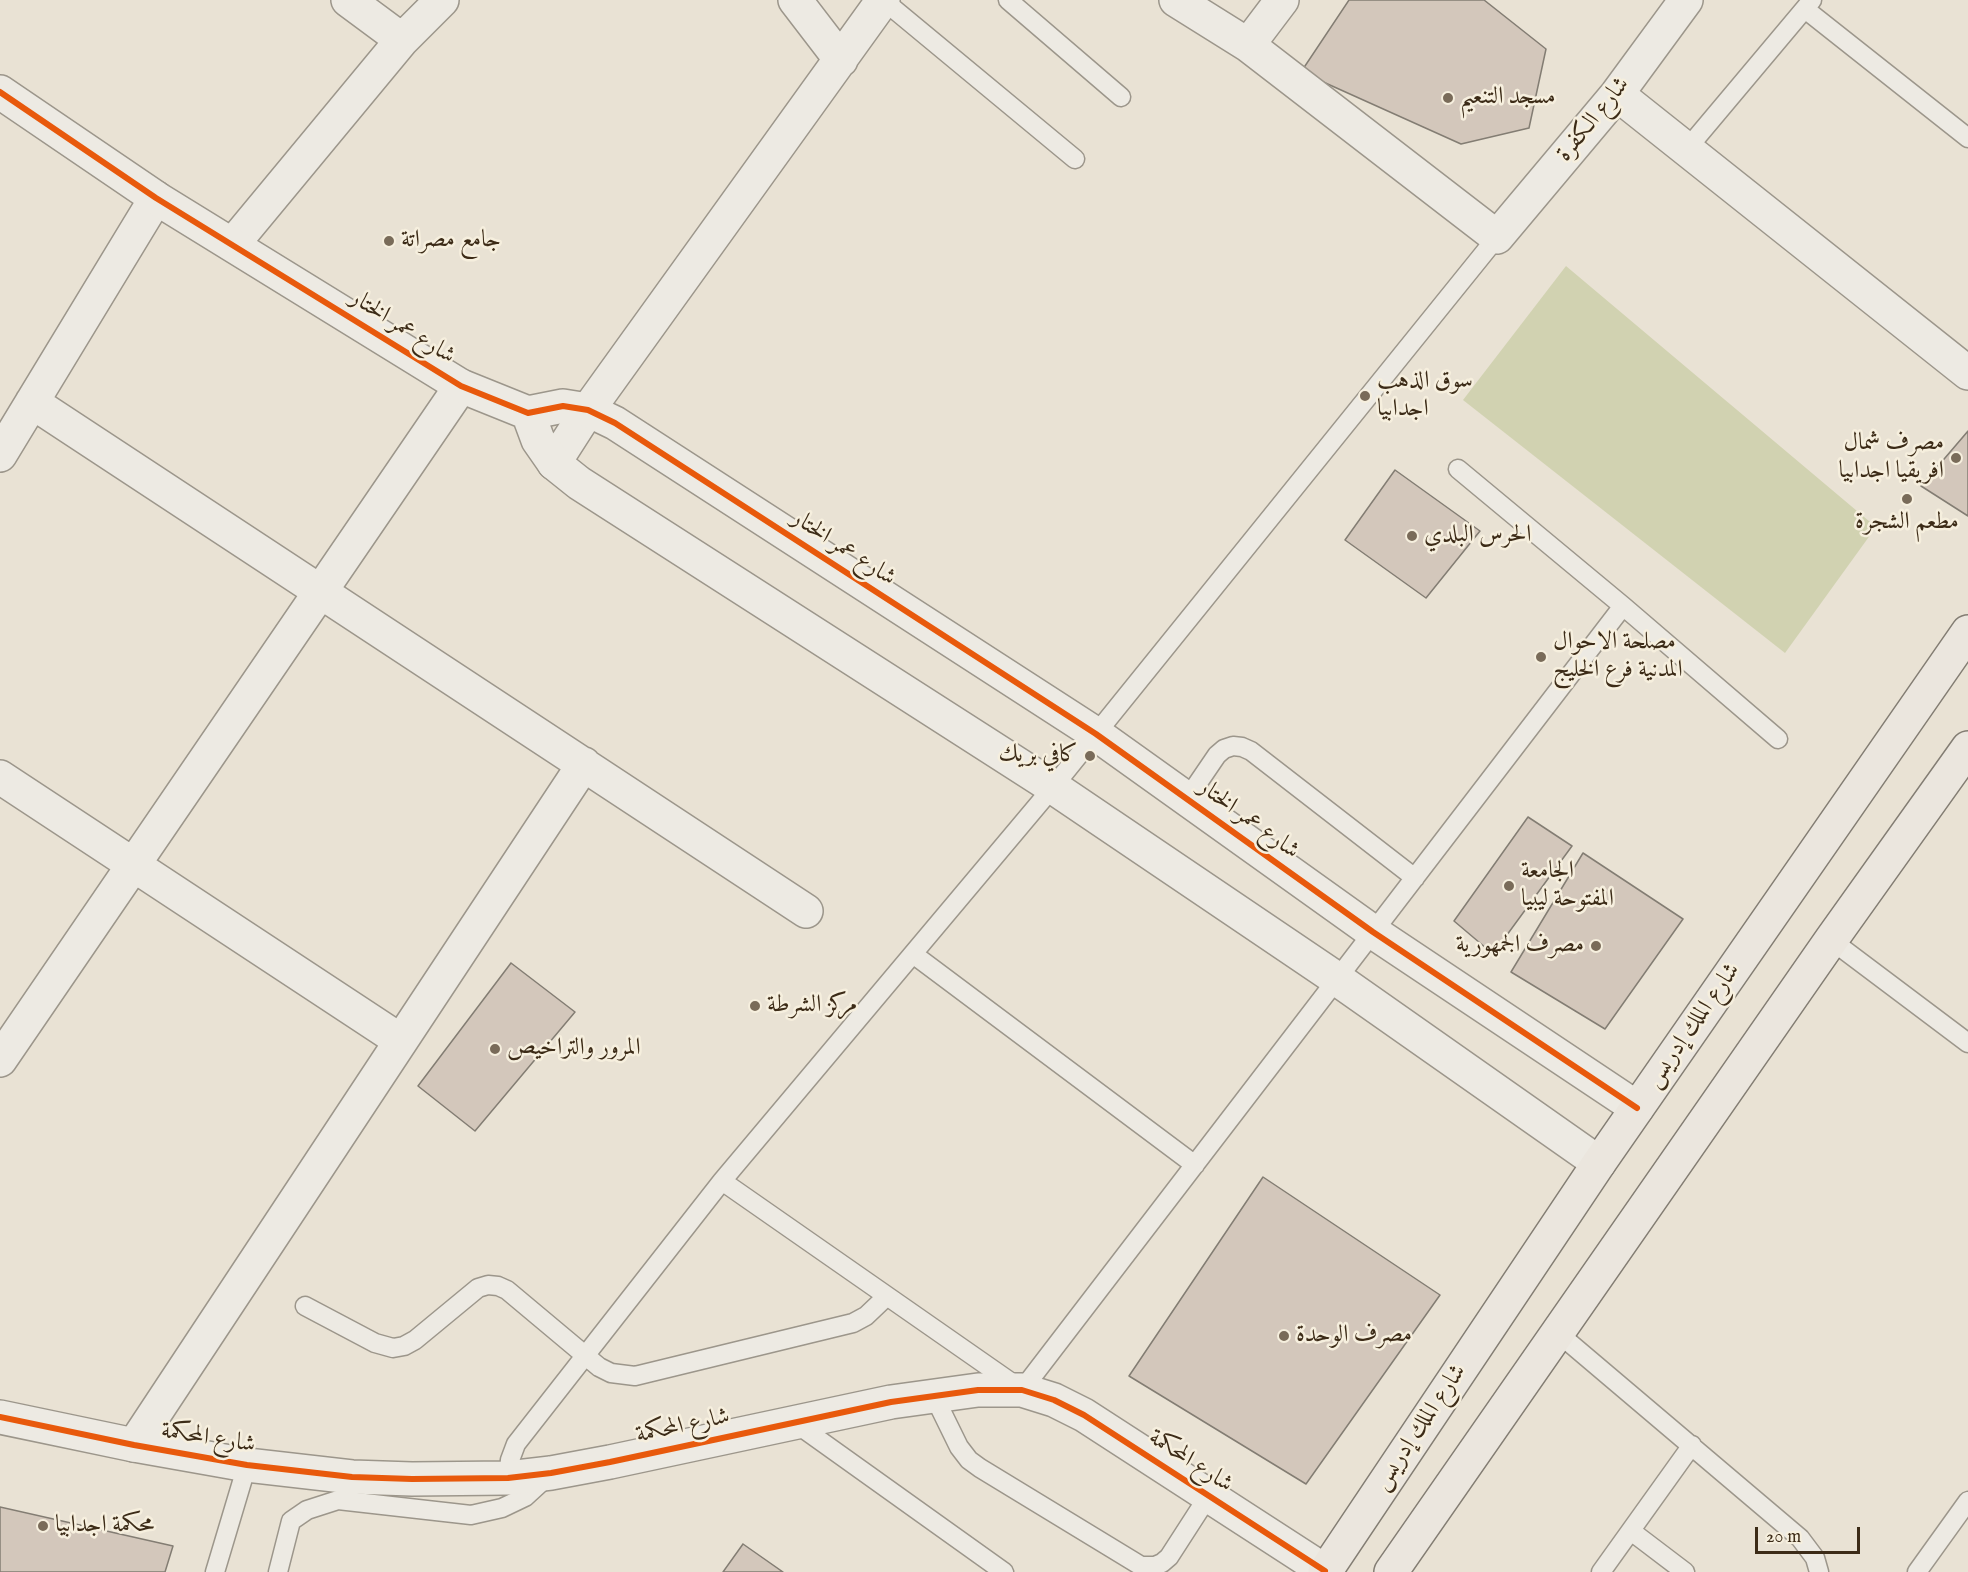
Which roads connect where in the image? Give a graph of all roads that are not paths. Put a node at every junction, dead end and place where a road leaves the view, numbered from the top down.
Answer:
1 (348, 0) edge
2 (442, 0) edge
3 (795, 0) edge
4 (883, 0) edge
5 (1008, 0) edge
6 (1176, 0) edge
7 (1282, 0) edge
8 (1686, 0) edge
9 (1808, 4) edge
10 (402, 40) junction
11 (1248, 45) junction
12 (841, 60) junction
13 (0, 92) edge
14 (1617, 94) junction
15 (1121, 97) dead end
16 (1968, 138) edge
17 (1686, 150) junction
18 (1075, 159) dead end
19 (156, 198) junction
20 (1497, 237) junction
21 (233, 244) junction
22 (1968, 373) edge
23 (461, 386) junction
24 (32, 402) junction
25 (588, 410) junction
26 (528, 413) junction
27 (0, 455) edge
28 (555, 463) junction
29 (1458, 469) dead end
30 (320, 591) junction
31 (1623, 606) junction
32 (1968, 632) edge
33 (1096, 734) junction
34 (1778, 739) dead end
35 (1968, 748) edge
36 (584, 764) junction
37 (0, 777) edge
38 (1053, 787) junction
39 (1187, 799) junction
40 (133, 865) junction
41 (1415, 878) junction
42 (806, 911) dead end
43 (1373, 932) junction
44 (1831, 940) junction
45 (913, 954) junction
46 (1337, 979) junction
47 (401, 1041) junction
48 (1968, 1044) edge
49 (0, 1060) edge
50 (1637, 1108) junction
51 (1599, 1163) junction
52 (1195, 1165) junction
53 (722, 1181) junction
54 (887, 1296) junction
55 (305, 1306) dead end
56 (1558, 1333) junction
57 (584, 1356) junction
58 (1022, 1390) junction
59 (934, 1396) junction
60 (0, 1417) edge
61 (795, 1422) junction
62 (1692, 1444) junction
63 (134, 1445) junction
64 (248, 1465) junction
65 (550, 1473) junction
66 (508, 1478) junction
67 (1209, 1495) junction
68 (1968, 1501) edge
69 (1631, 1531) junction
70 (215, 1572) edge
71 (278, 1572) edge
72 (1004, 1572) edge
73 (1325, 1572) edge
74 (1390, 1572) edge
75 (1601, 1572) edge
76 (1686, 1572) edge
77 (1819, 1572) edge
78 (1917, 1572) edge

1 - 10 street
2 - 10 street
3 - 12 street
4 - 12 street
4 - 18 lane
5 - 15 lane
6 - 11 street
7 - 11 street
8 - 14 street, شارع الكفرة
9 - 16 lane
9 - 17 lane
10 - 21 street
11 - 20 street
12 - 25 street
13 - 19 street, شارع عمر الختار
14 - 17 street
14 - 20 street, شارع الكفرة
17 - 22 street
19 - 21 street, شارع عمر الختار
19 - 24 street
20 - 33 lane
21 - 23 street, شارع عمر الختار
23 - 26 street, شارع عمر الختار
23 - 30 street
24 - 27 street
24 - 30 street
25 - 26 street, شارع عمر الختار
25 - 28 street
25 - 33 street, شارع عمر الختار
26 - 28 street
28 - 38 street
29 - 31 lane
30 - 36 street
30 - 40 street
31 - 34 lane
31 - 41 lane
32 - 50 highway, شارع الملك إدريس
33 - 38 lane
33 - 39 street, شارع عمر الختار
35 - 44 highway
36 - 42 street
36 - 47 street
37 - 40 street
38 - 45 lane
38 - 46 street
39 - 41 lane
39 - 43 street, شارع عمر الختار
40 - 47 street
40 - 49 street
41 - 43 lane
43 - 46 lane
43 - 50 street, شارع عمر الختار
44 - 48 lane
44 - 56 highway
45 - 52 lane
45 - 53 lane
46 - 51 street
46 - 52 lane
47 - 63 street
50 - 51 highway, شارع الملك إدريس
51 - 73 highway, شارع الملك إدريس
52 - 58 lane
53 - 54 lane
53 - 57 lane
54 - 57 lane
54 - 58 lane
55 - 57 lane
56 - 62 lane
56 - 74 highway
57 - 66 lane
58 - 59 street, شارع المحكمة
58 - 67 street, شارع المحكمة
59 - 61 street, شارع المحكمة
59 - 67 lane
60 - 63 street, شارع المحكمة
61 - 65 street, شارع المحكمة
61 - 72 lane
62 - 69 lane
62 - 77 lane
63 - 64 street, شارع المحكمة
64 - 66 street, شارع المحكمة
64 - 70 lane
65 - 66 street, شارع المحكمة
65 - 71 lane
67 - 73 street, شارع المحكمة
68 - 78 lane
69 - 75 lane
69 - 76 lane

